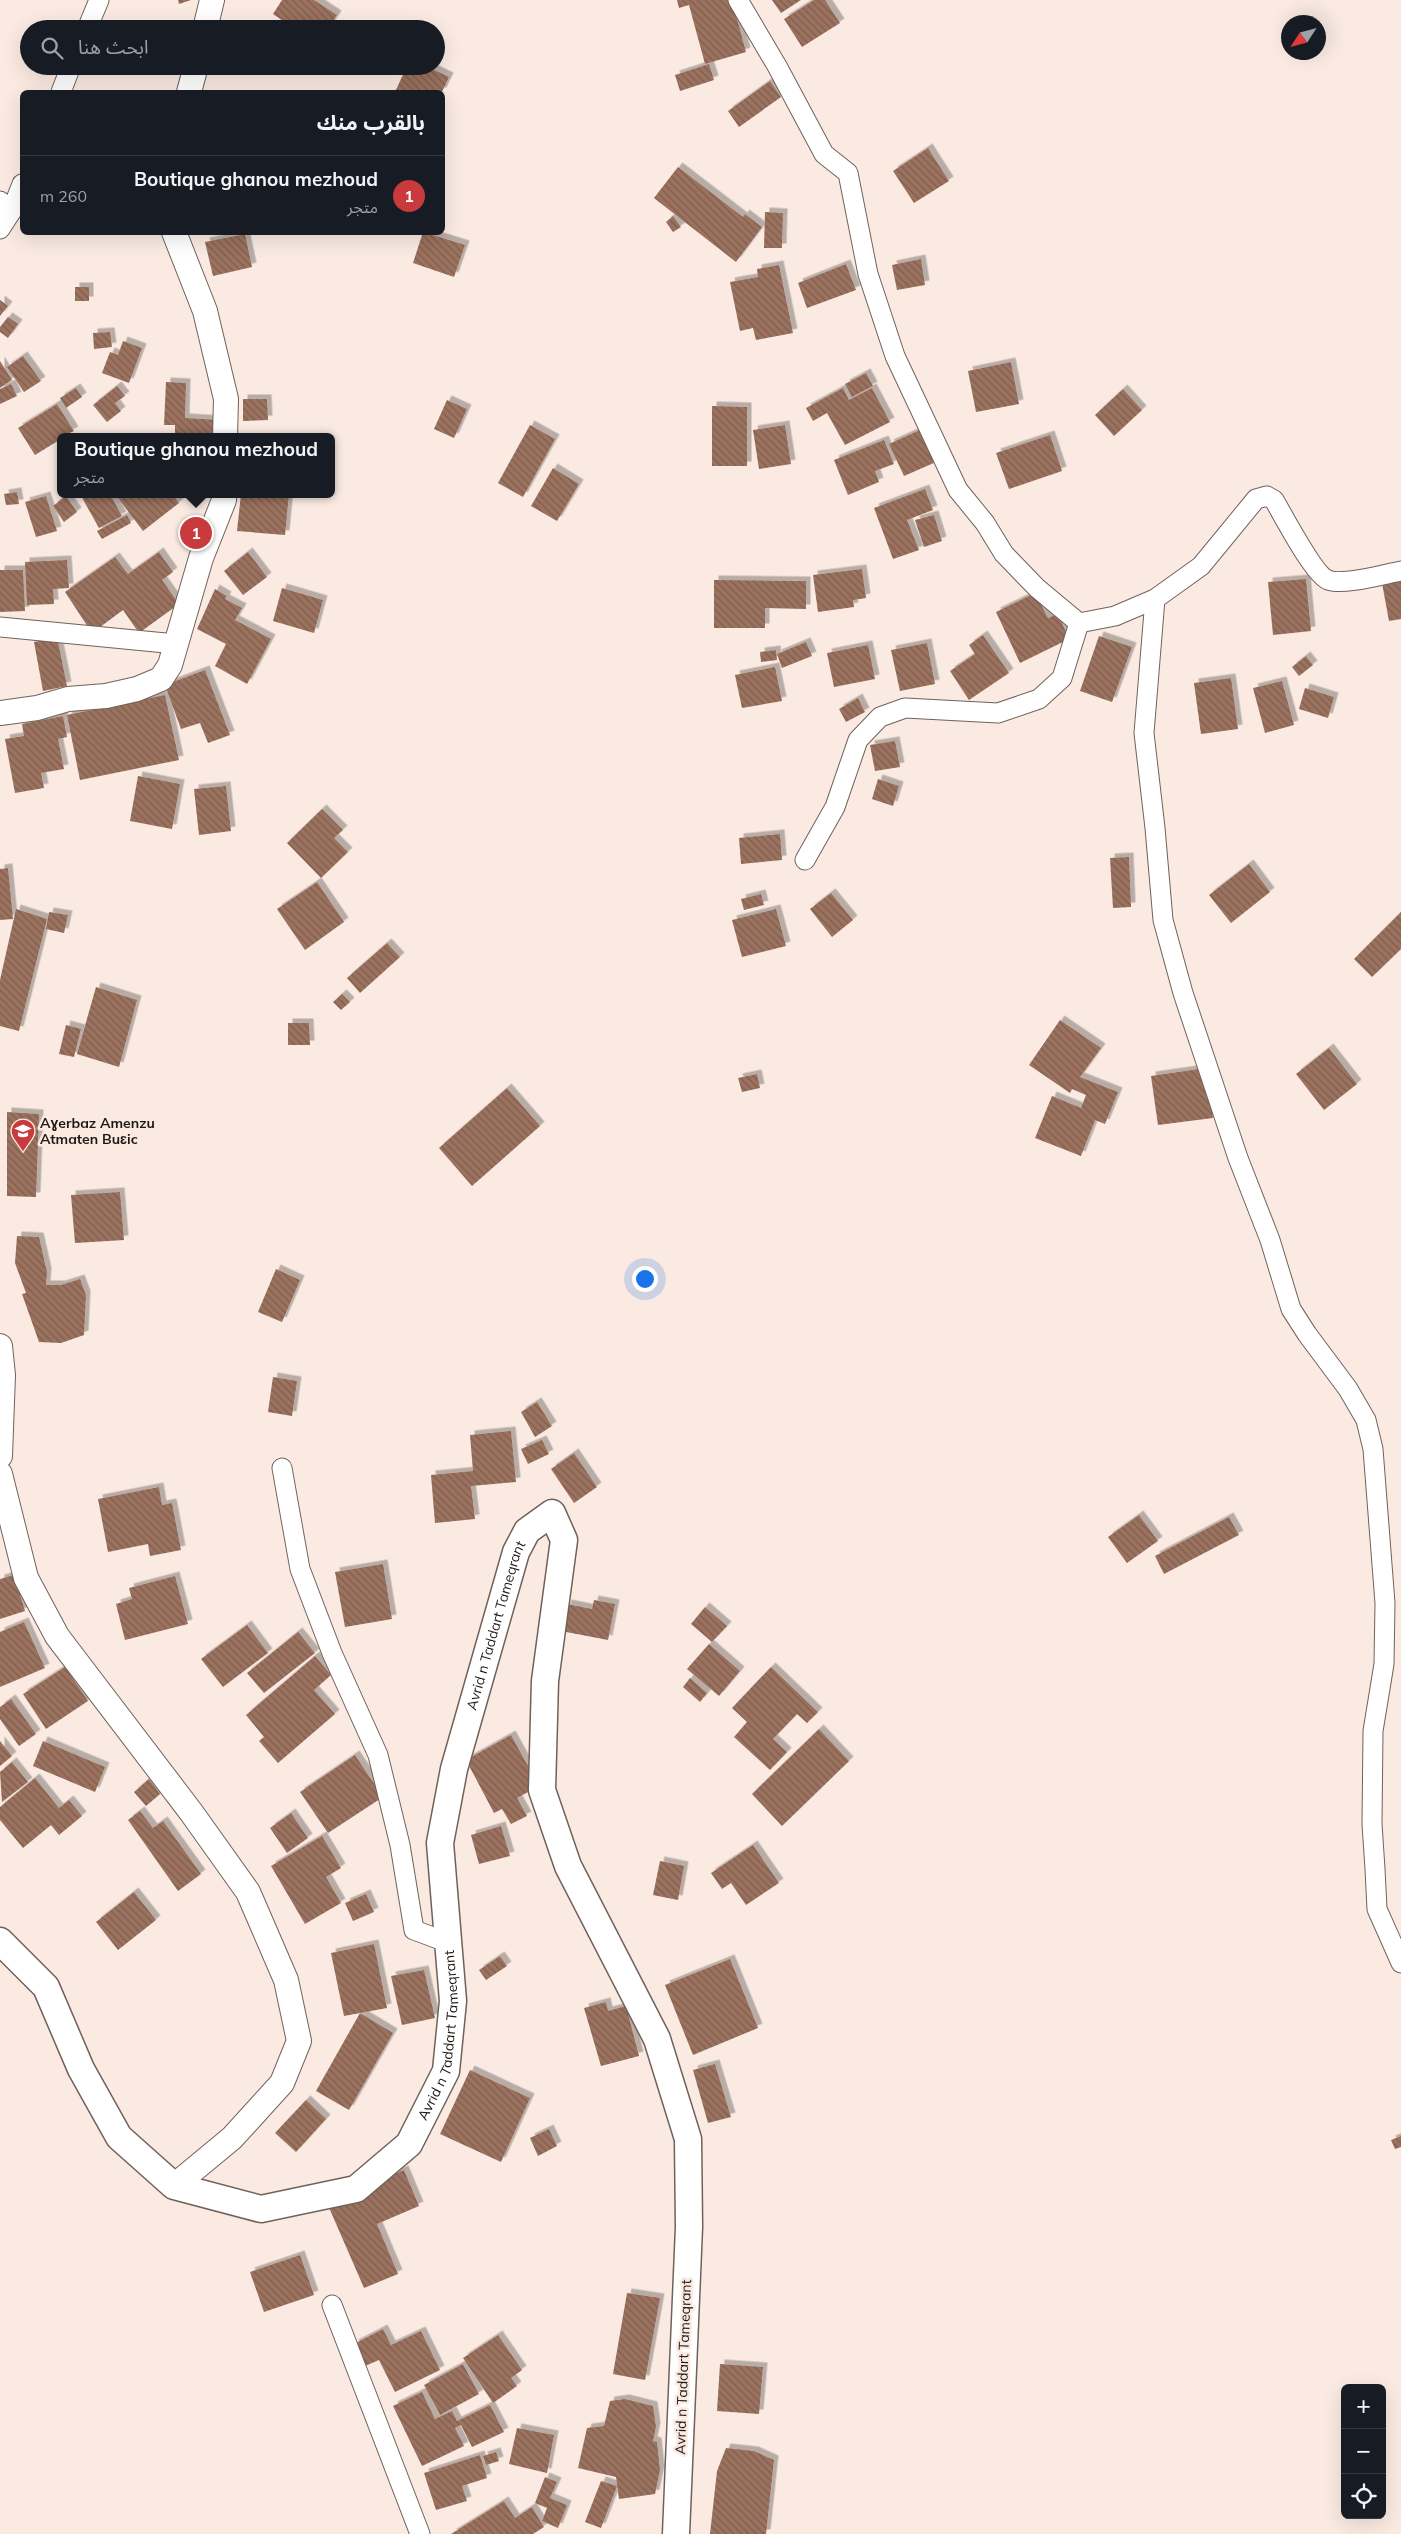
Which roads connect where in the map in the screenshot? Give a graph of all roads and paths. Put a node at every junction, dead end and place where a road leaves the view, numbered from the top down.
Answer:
1 (99, 0) edge
2 (212, 0) edge
3 (738, 0) edge
4 (91, 20) edge
5 (207, 20) edge
6 (68, 75) edge
7 (194, 75) edge
8 (61, 90) edge
9 (190, 90) edge
10 (20, 187) edge
11 (5, 207) edge
12 (0, 228) edge
13 (175, 235) edge
14 (226, 433) edge
15 (224, 498) edge
16 (1401, 571) edge
17 (1155, 599) junction
18 (1079, 623) junction
19 (0, 627) edge
20 (176, 644) junction
21 (0, 713) edge
22 (805, 860) dead end
23 (0, 1346) edge
24 (0, 1456) edge
25 (282, 1468) dead end
26 (0, 1474) edge
27 (0, 1940) edge
28 (449, 1943) junction
29 (1401, 1963) edge
30 (174, 2186) junction
31 (332, 2305) dead end
32 (420, 2534) edge
33 (676, 2534) edge

1 - 4 street
2 - 5 street
3 - 18 street
6 - 8 street
7 - 9 street
10 - 11 street
11 - 12 street
13 - 14 street
15 - 20 street
16 - 17 street
17 - 18 street
17 - 29 street
18 - 22 street
19 - 20 street
20 - 21 street
23 - 24 street
25 - 28 street
26 - 30 street
27 - 30 main road, Avrid n Taddart Tameqrant
28 - 30 main road, Avrid n Taddart Tameqrant
28 - 33 main road, Avrid n Taddart Tameqrant
31 - 32 street

